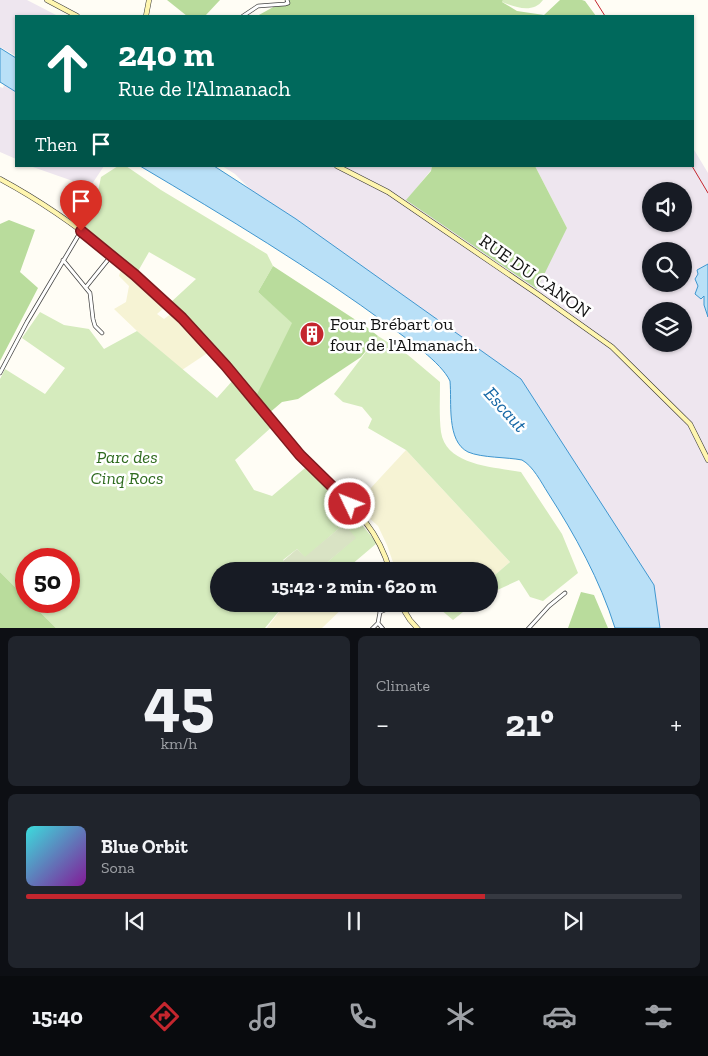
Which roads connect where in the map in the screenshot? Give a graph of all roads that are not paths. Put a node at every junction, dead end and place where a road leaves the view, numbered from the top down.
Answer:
1 (47, 0) edge
2 (149, 0) edge
3 (287, 0) edge
4 (75, 15) edge
5 (146, 15) edge
6 (244, 15) edge
7 (339, 167) edge
8 (0, 179) edge
9 (81, 231) junction
10 (111, 256) junction
11 (63, 260) junction
12 (86, 288) junction
13 (102, 333) dead end
14 (0, 373) edge
15 (708, 460) edge
16 (387, 562) edge
17 (565, 593) dead end
18 (380, 612) edge
19 (405, 612) edge
20 (378, 623) junction
21 (372, 628) edge
22 (383, 628) edge
23 (418, 628) edge
24 (528, 628) edge

1 - 4 main road
2 - 5 main road
3 - 6 street
7 - 15 main road, RUE DU CANON
8 - 9 main road
9 - 10 main road
9 - 11 street
10 - 12 street
10 - 16 main road
11 - 12 street
11 - 14 street
12 - 13 street
17 - 24 street
18 - 20 street
19 - 23 main road
20 - 21 street
20 - 22 street

